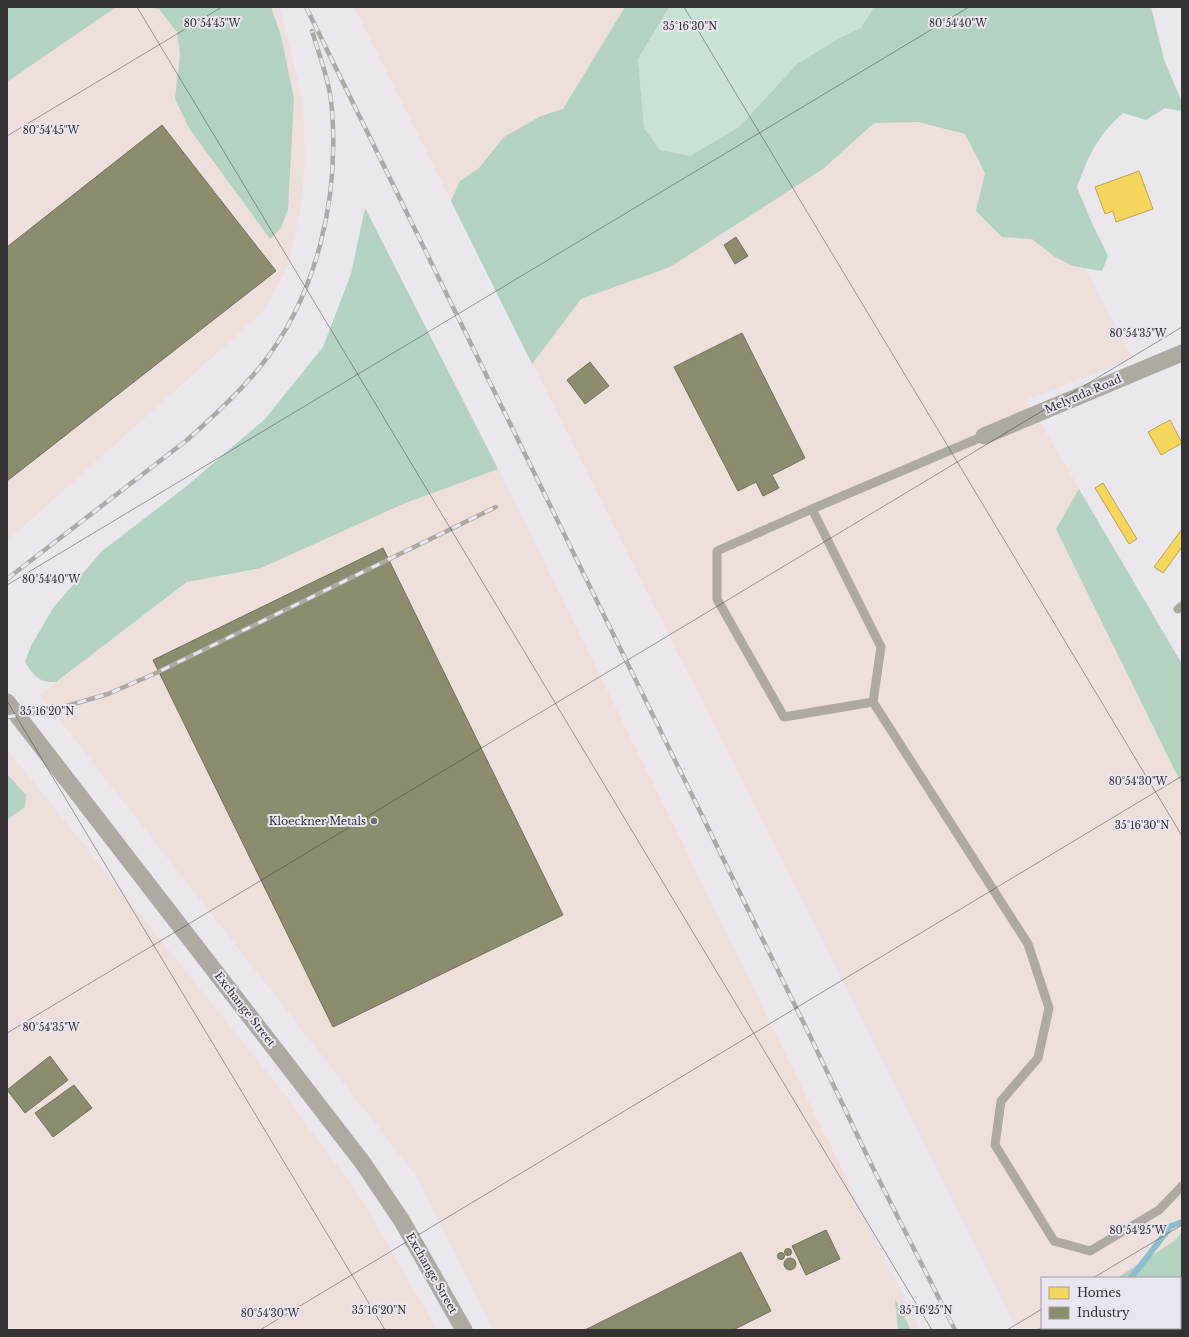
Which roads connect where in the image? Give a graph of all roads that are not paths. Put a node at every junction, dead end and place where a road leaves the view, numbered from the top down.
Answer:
1 (1182, 353) edge
2 (984, 436) joint
3 (812, 509) junction
4 (7, 702) edge
5 (873, 702) junction
6 (1182, 1186) edge
7 (464, 1330) edge

1 - 2 street, Melynda Road
2 - 3 lane
3 - 5 lane
3 - 5 lane
4 - 7 street, Exchange Street
5 - 6 lane

